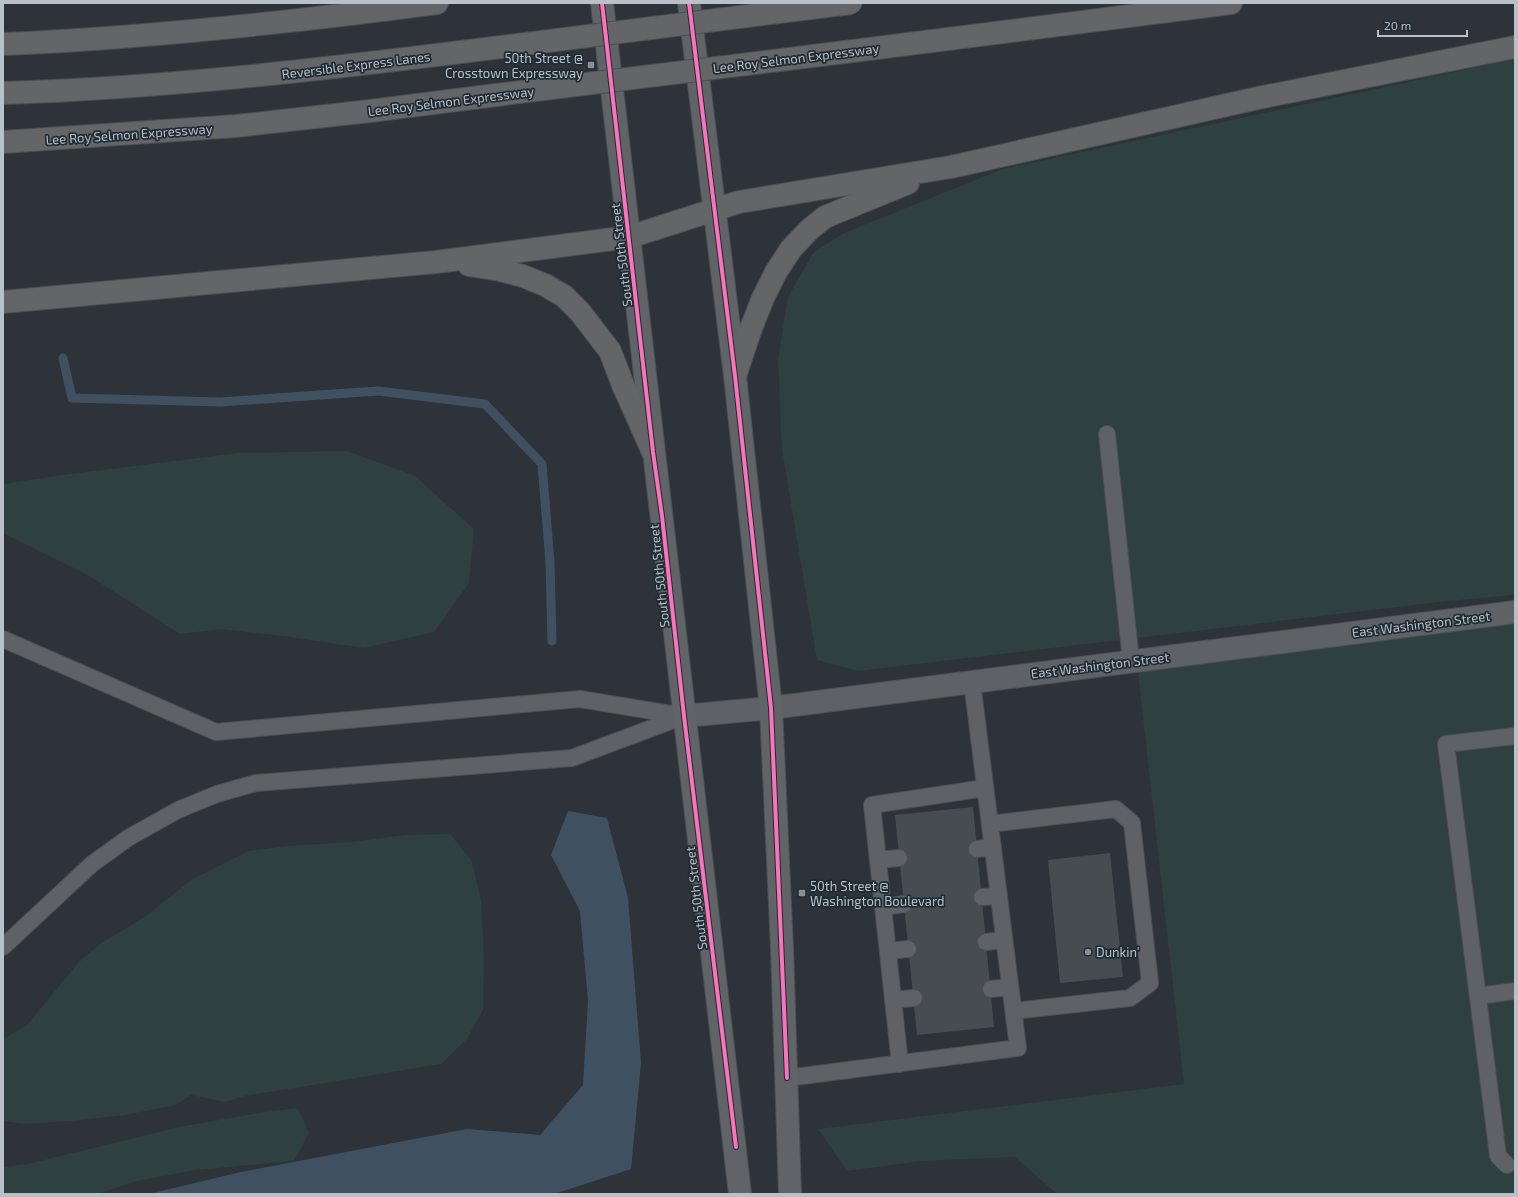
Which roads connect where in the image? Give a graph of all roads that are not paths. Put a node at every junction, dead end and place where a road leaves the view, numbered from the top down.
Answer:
1 (437, 3) edge
2 (602, 3) edge
3 (689, 3) edge
4 (850, 3) edge
5 (1231, 3) edge
6 (3, 44) edge
7 (1515, 47) edge
8 (3, 93) edge
9 (3, 142) edge
10 (951, 167) junction
11 (715, 208) junction
12 (629, 237) junction
13 (436, 262) junction
14 (3, 302) edge
15 (735, 376) junction
16 (1107, 434) dead end
17 (653, 452) junction
18 (1515, 612) edge
19 (3, 639) edge
20 (1131, 661) junction
21 (972, 682) junction
22 (771, 708) junction
23 (684, 716) junction
24 (1515, 736) edge
25 (985, 788) junction
26 (990, 824) junction
27 (993, 847) junction
28 (976, 849) dead end
29 (900, 858) dead end
30 (878, 860) junction
31 (999, 896) junction
32 (982, 898) dead end
33 (904, 904) dead end
34 (883, 907) junction
35 (1004, 940) junction
36 (986, 942) dead end
37 (3, 947) edge
38 (908, 949) dead end
39 (888, 951) junction
40 (1010, 987) junction
41 (991, 989) dead end
42 (1515, 991) edge
43 (1478, 996) junction
44 (914, 998) dead end
45 (893, 1000) junction
46 (1014, 1011) junction
47 (900, 1064) junction
48 (787, 1078) junction
49 (1507, 1165) dead end
50 (740, 1194) edge
51 (790, 1194) edge

1 - 6 highway
2 - 12 main road, South 50th Street
3 - 11 main road
4 - 8 highway, Reversible Express Lanes, bridge
5 - 9 highway, Lee Roy Selmon Expressway, bridge
7 - 10 highway
10 - 11 highway
10 - 15 highway
11 - 12 highway
11 - 15 main road
12 - 13 highway
12 - 17 main road, South 50th Street
13 - 14 highway
13 - 17 highway
15 - 22 main road
16 - 20 lane
17 - 23 main road, South 50th Street
18 - 20 street, East Washington Street
19 - 23 lane
20 - 21 street, East Washington Street
21 - 22 street, East Washington Street
21 - 25 lane
22 - 23 street, East Washington Street
22 - 48 main road
23 - 37 lane
23 - 50 main road, South 50th Street
24 - 43 lane
25 - 26 lane
25 - 30 lane
26 - 27 lane
26 - 46 lane
27 - 28 lane
27 - 31 lane
29 - 30 lane
30 - 34 lane
31 - 32 lane
31 - 35 lane
33 - 34 lane
34 - 39 lane
35 - 36 lane
35 - 40 lane
38 - 39 lane
39 - 45 lane
40 - 41 lane
40 - 46 lane
42 - 43 lane
43 - 49 lane
44 - 45 lane
45 - 47 lane
46 - 47 lane
47 - 48 lane
48 - 51 main road

